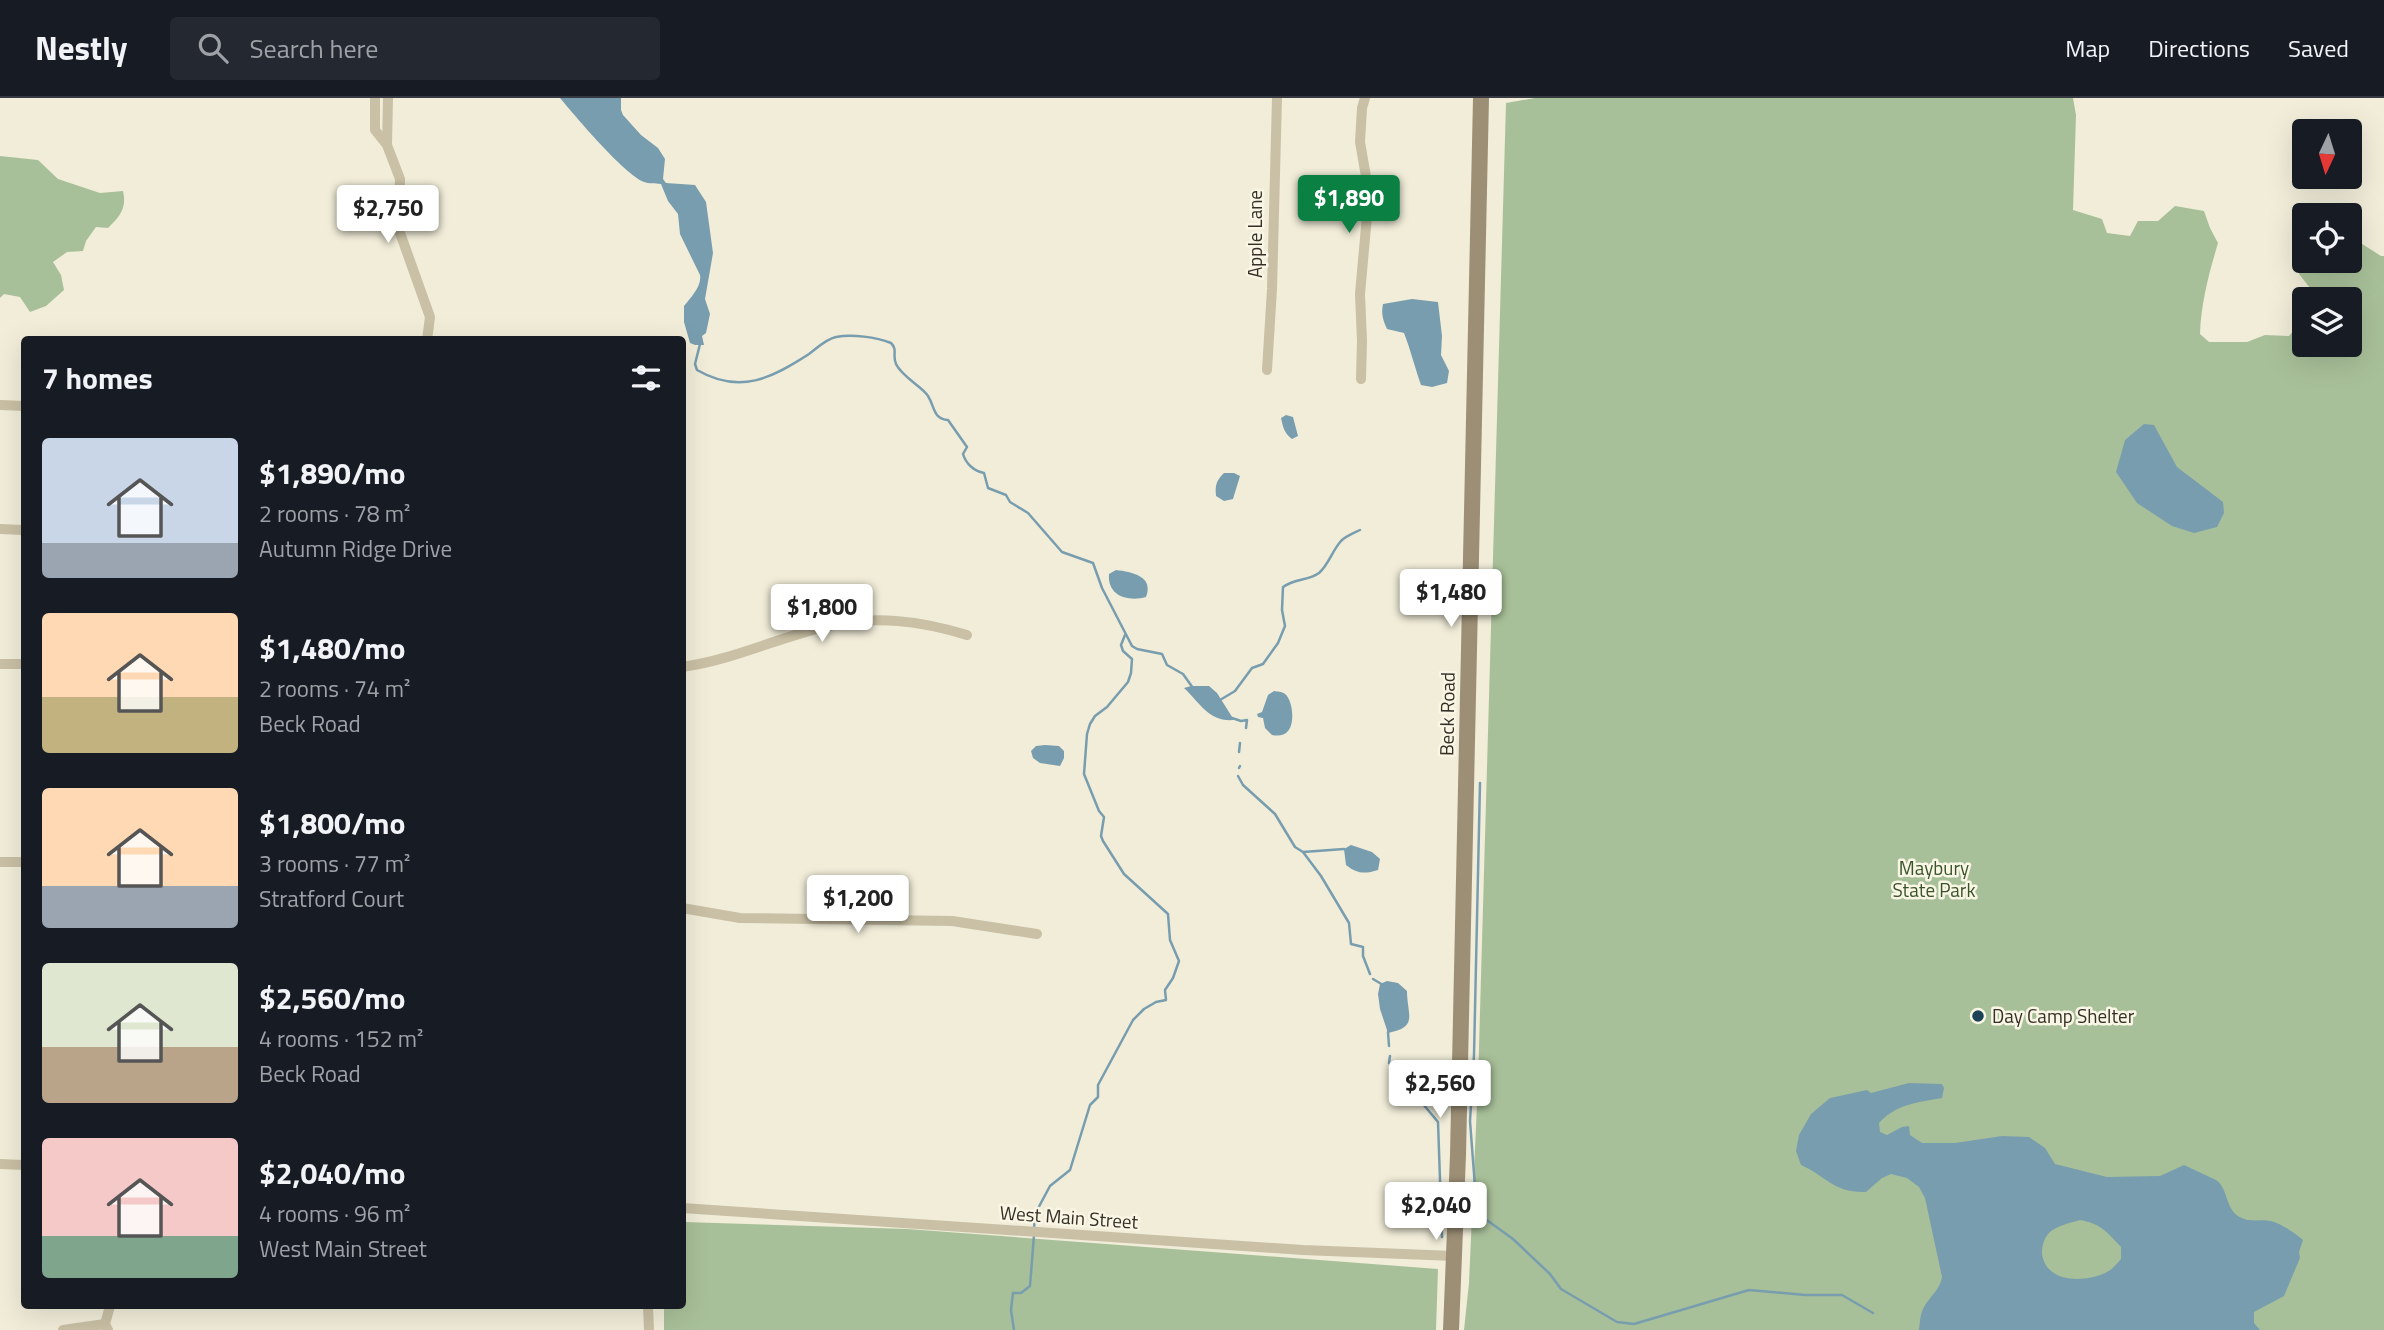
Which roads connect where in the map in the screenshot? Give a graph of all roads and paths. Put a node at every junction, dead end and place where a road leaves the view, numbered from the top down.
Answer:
1 (375, 98) edge
2 (388, 98) edge
3 (1276, 98) edge
4 (1365, 98) edge
5 (1481, 98) edge
6 (387, 145) junction
7 (428, 336) edge
8 (1267, 370) dead end
9 (1361, 379) dead end
10 (0, 405) edge
11 (21, 406) edge
12 (0, 530) edge
13 (21, 530) edge
14 (967, 635) dead end
15 (0, 664) edge
16 (21, 664) edge
17 (686, 666) edge
18 (0, 862) edge
19 (21, 862) edge
20 (686, 909) edge
21 (1037, 934) dead end
22 (0, 1164) edge
23 (21, 1165) edge
24 (686, 1208) edge
25 (1454, 1256) junction
26 (109, 1309) edge
27 (648, 1309) edge
28 (106, 1327) edge
29 (63, 1330) edge
30 (649, 1330) edge
31 (1451, 1330) edge

1 - 6 street
2 - 6 street
3 - 8 street, Apple Lane
4 - 9 street
5 - 25 main road, Beck Road
6 - 7 street
10 - 11 street
12 - 13 street
14 - 17 street
15 - 16 street
18 - 19 street
20 - 21 street
22 - 23 street
24 - 25 street, West Main Street
25 - 31 main road, Beck Road
26 - 28 street
27 - 30 street
28 - 29 street

